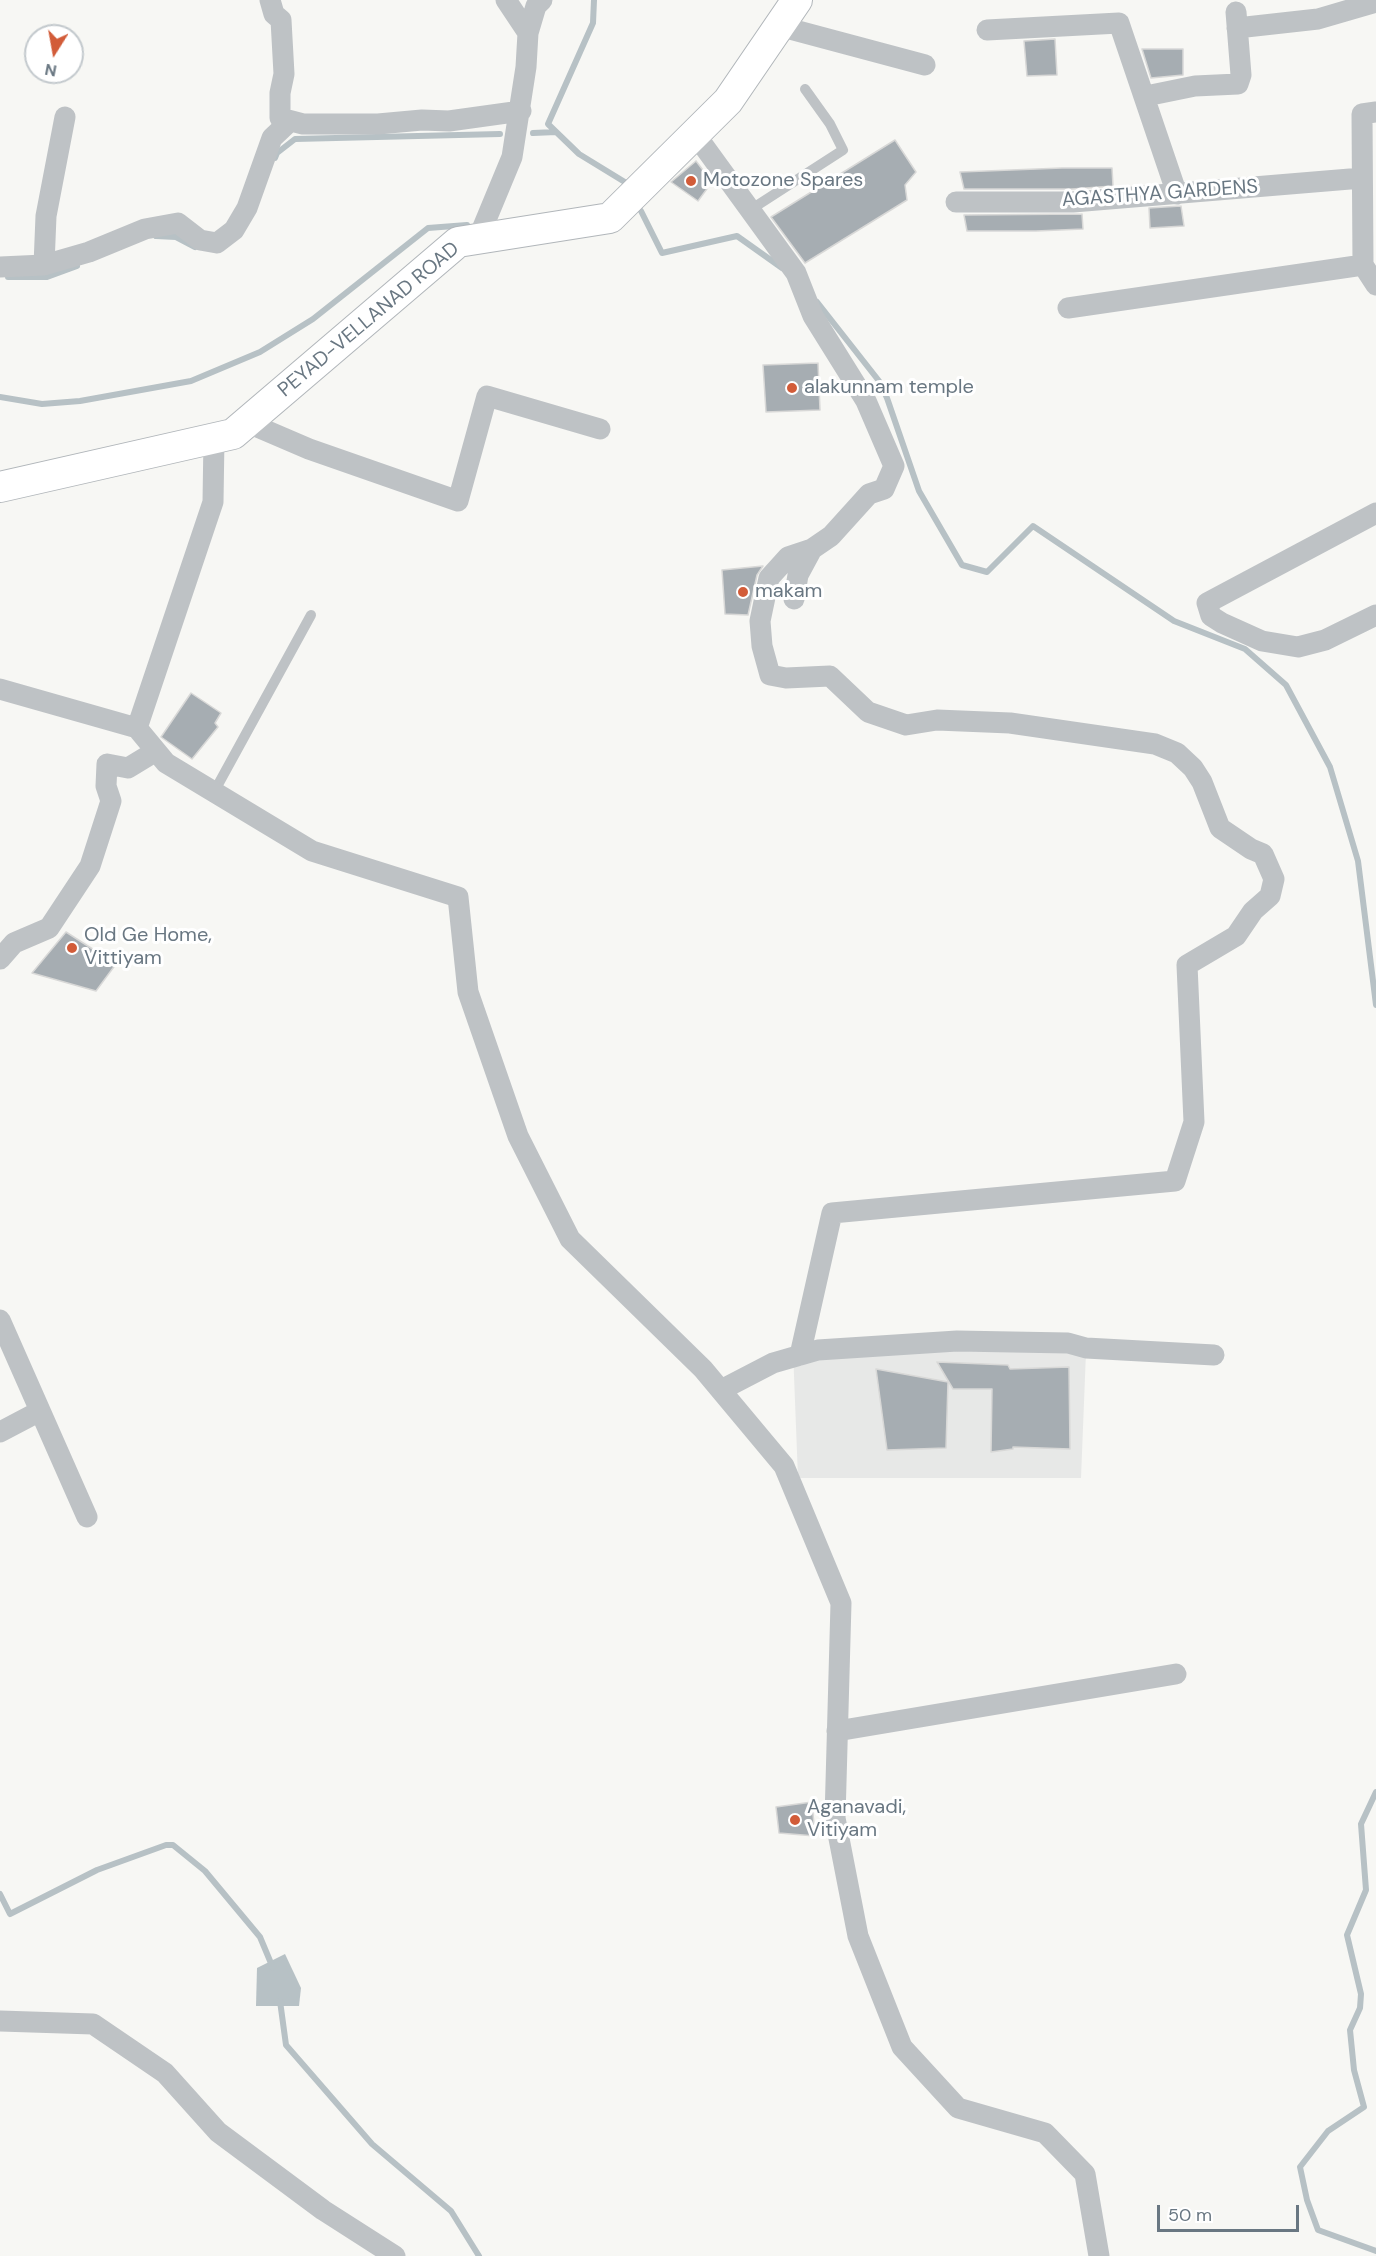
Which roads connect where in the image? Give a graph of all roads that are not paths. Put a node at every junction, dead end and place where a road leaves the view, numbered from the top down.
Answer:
1 (270, 0) edge
2 (506, 0) edge
3 (542, 0) edge
4 (797, 0) edge
5 (1376, 2) edge
6 (779, 26) junction
7 (987, 30) dead end
8 (528, 33) junction
9 (925, 65) dead end
10 (805, 89) dead end
11 (1146, 96) junction
12 (521, 111) junction
13 (1376, 112) edge
14 (66, 117) dead end
15 (290, 121) junction
16 (701, 142) junction
17 (1362, 178) junction
18 (1177, 194) junction
19 (956, 202) dead end
20 (750, 210) junction
21 (478, 239) junction
22 (1363, 264) junction
23 (44, 266) junction
24 (0, 267) edge
25 (1376, 285) edge
26 (1068, 308) dead end
27 (246, 422) junction
28 (600, 429) dead end
29 (214, 438) junction
30 (0, 487) edge
31 (1376, 513) edge
32 (812, 549) junction
33 (794, 599) dead end
34 (311, 615) dead end
35 (1376, 615) edge
36 (0, 689) edge
37 (137, 728) junction
38 (156, 751) junction
39 (214, 792) junction
40 (0, 959) edge
41 (0, 1320) edge
42 (809, 1353) junction
43 (1214, 1355) dead end
44 (721, 1390) junction
45 (40, 1410) junction
46 (0, 1432) edge
47 (87, 1517) dead end
48 (1176, 1674) dead end
49 (837, 1731) junction
50 (0, 2020) edge
51 (395, 2256) edge
52 (1099, 2256) edge

1 - 15 street
2 - 8 street
3 - 8 street
4 - 6 main road, PEYAD-VELLANAD ROAD
5 - 11 street
6 - 9 street
6 - 16 main road, PEYAD-VELLANAD ROAD
7 - 11 street
8 - 12 street
10 - 20 lane
11 - 18 street
12 - 15 street
12 - 21 street
13 - 17 street
14 - 23 street
15 - 23 street
16 - 20 street
16 - 21 main road, PEYAD-VELLANAD ROAD
17 - 18 street, AGASTHYA GARDENS
17 - 22 street
18 - 19 street, AGASTHYA GARDENS
20 - 32 street
21 - 27 main road, PEYAD-VELLANAD ROAD
22 - 25 street
22 - 26 street
23 - 24 street
27 - 28 street
27 - 29 main road, PEYAD-VELLANAD ROAD
29 - 30 main road, PEYAD-VELLANAD ROAD
29 - 37 street
31 - 35 street
32 - 33 street
32 - 42 street
34 - 39 lane
36 - 37 street
37 - 38 street
38 - 39 street
38 - 40 street
39 - 44 street
41 - 45 street
42 - 43 street
42 - 44 street
44 - 49 street
45 - 46 street
45 - 47 street
48 - 49 street
49 - 52 street
50 - 51 street

